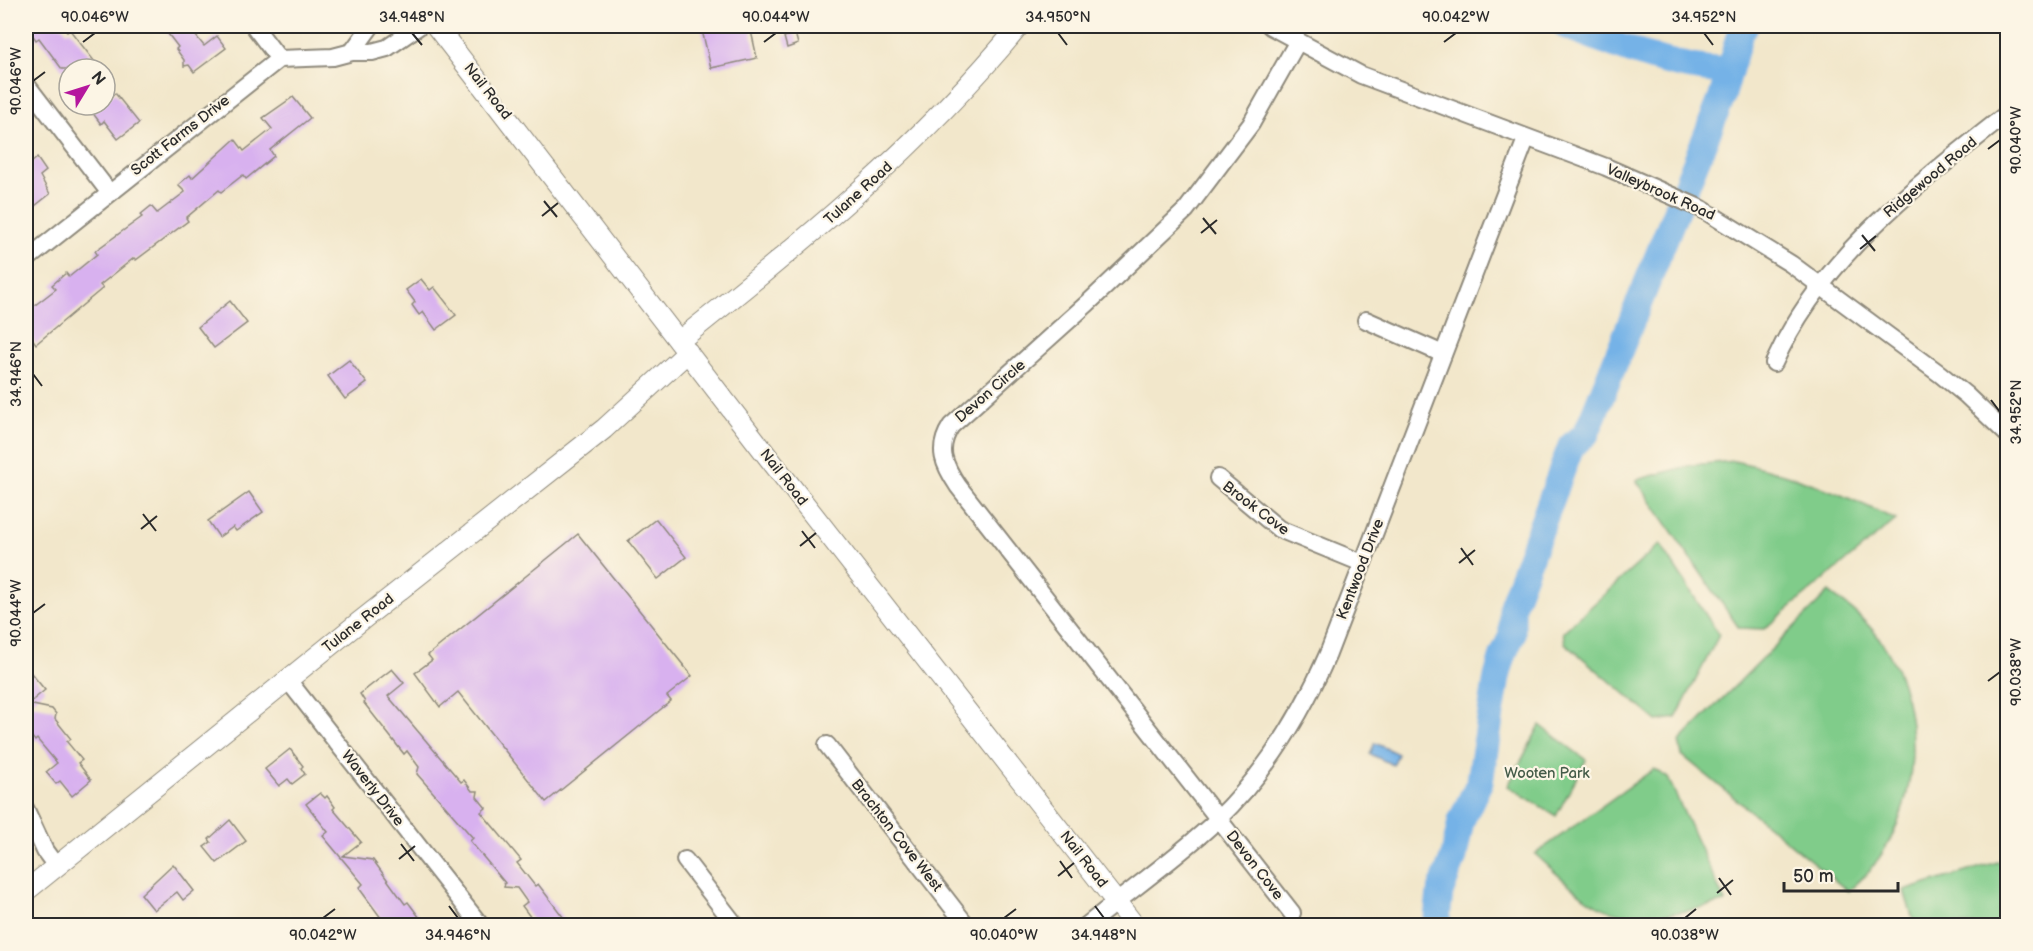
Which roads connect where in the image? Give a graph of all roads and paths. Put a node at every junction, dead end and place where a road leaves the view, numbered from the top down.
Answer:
1 (254, 26) edge
2 (371, 26) edge
3 (419, 26) edge
4 (436, 26) edge
5 (1019, 26) edge
6 (1270, 26) edge
7 (1298, 41) junction
8 (352, 52) junction
9 (279, 59) junction
10 (26, 84) edge
11 (2007, 113) edge
12 (1526, 139) junction
13 (109, 192) junction
14 (26, 260) edge
15 (1819, 286) junction
16 (1366, 320) dead end
17 (684, 346) junction
18 (1443, 354) junction
19 (1774, 363) dead end
20 (2007, 435) edge
21 (1218, 478) dead end
22 (1362, 563) junction
23 (287, 679) junction
24 (828, 745) dead end
25 (26, 810) edge
26 (1219, 818) junction
27 (685, 860) dead end
28 (56, 866) junction
29 (26, 891) edge
30 (1116, 901) junction
31 (1292, 913) dead end
32 (481, 926) edge
33 (736, 926) edge
34 (967, 926) edge
35 (1086, 926) edge
36 (1135, 926) edge

1 - 9 street
2 - 8 street
3 - 8 street
4 - 17 street, Nail Road
5 - 17 street, Tulane Road
6 - 7 street, Valleybrook Road
7 - 12 street, Valleybrook Road
7 - 26 street, Devon Circle
8 - 9 street
9 - 13 street, Scott Farms Drive
10 - 13 street
11 - 15 street, Ridgewood Road
12 - 15 street, Valleybrook Road
12 - 18 street, Kentwood Drive
13 - 14 street, Scott Farms Drive
15 - 19 street, Ridgewood Road
15 - 20 street, Valleybrook Road
16 - 18 street
17 - 23 street, Tulane Road
17 - 30 street, Nail Road
18 - 22 street, Kentwood Drive
21 - 22 street, Brook Cove
22 - 26 street, Kentwood Drive
23 - 28 street, Tulane Road
23 - 32 street, Waverly Drive
24 - 34 street, Brachton Cove West
25 - 28 street
26 - 30 street, Kentwood Drive
26 - 31 street, Devon Cove
27 - 33 street
28 - 29 street, Tulane Road
30 - 35 street, Kentwood Drive
30 - 36 street, Nail Road

